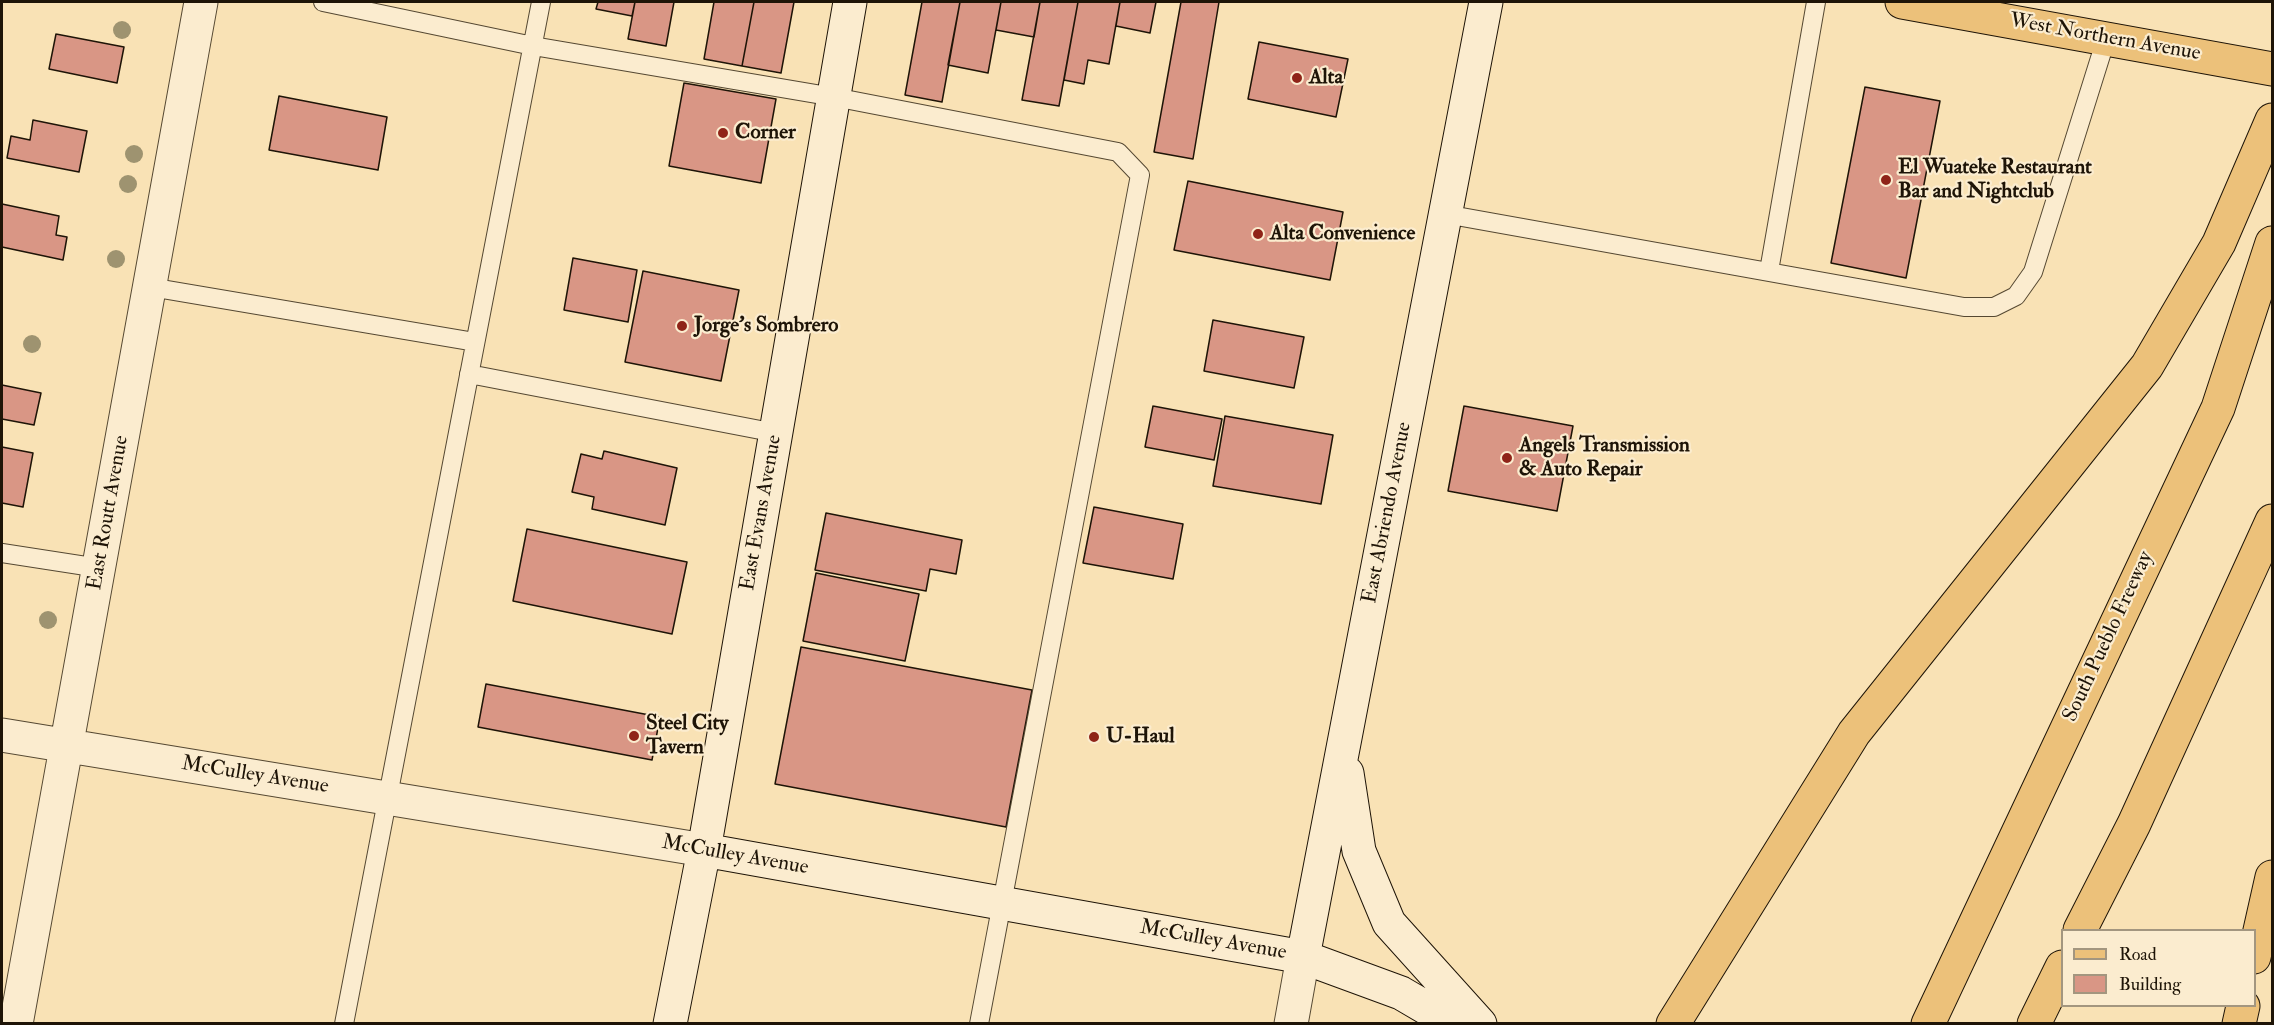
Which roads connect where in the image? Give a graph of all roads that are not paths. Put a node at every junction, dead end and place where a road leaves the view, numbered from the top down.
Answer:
1 (201, 2) edge
2 (323, 2) edge
3 (541, 2) edge
4 (850, 2) edge
5 (1486, 2) edge
6 (1816, 2) edge
7 (1902, 2) edge
8 (2002, 10) edge
9 (2106, 39) junction
10 (533, 46) junction
11 (2272, 69) edge
12 (834, 98) junction
13 (2272, 120) edge
14 (1445, 214) junction
15 (2272, 243) edge
16 (1768, 271) junction
17 (150, 287) junction
18 (475, 342) junction
19 (469, 374) junction
20 (776, 433) junction
21 (2272, 521) edge
22 (2, 553) edge
23 (99, 568) junction
24 (2, 735) edge
25 (67, 745) junction
26 (1343, 749) junction
27 (386, 798) junction
28 (704, 850) junction
29 (2272, 877) edge
30 (1000, 903) junction
31 (2081, 929) edge
32 (2256, 948) edge
33 (1304, 957) junction
34 (2061, 969) edge
35 (2243, 1007) edge
36 (16, 1023) edge
37 (344, 1023) edge
38 (670, 1023) edge
39 (978, 1023) edge
40 (1291, 1023) edge
41 (1454, 1023) edge
42 (1480, 1023) edge
43 (1674, 1023) edge
44 (1928, 1023) edge
45 (2034, 1023) edge
46 (2239, 1023) edge

1 - 17 street, East Routt Avenue
2 - 10 lane
3 - 10 lane
4 - 12 street, East Evans Avenue
5 - 14 street, East Abriendo Avenue
6 - 16 lane
7 - 8 main road, West Northern Avenue
8 - 9 main road, West Northern Avenue
9 - 11 main road, West Northern Avenue
9 - 16 lane
10 - 12 lane
10 - 18 lane
12 - 20 street, East Evans Avenue
12 - 30 lane
13 - 43 main road
14 - 16 lane
14 - 26 street, East Abriendo Avenue
15 - 44 main road, South Pueblo Freeway
17 - 18 lane
17 - 23 street, East Routt Avenue
18 - 19 lane
19 - 20 lane
19 - 27 lane
20 - 28 street, East Evans Avenue
21 - 31 main road
22 - 23 lane
23 - 25 street, East Routt Avenue
24 - 25 street, McCulley Avenue
25 - 27 street, McCulley Avenue
25 - 36 street, East Routt Avenue
26 - 33 street, East Abriendo Avenue
26 - 42 street
27 - 28 street, McCulley Avenue
27 - 37 lane
28 - 30 street, McCulley Avenue
28 - 38 street, East Evans Avenue
29 - 32 main road
30 - 33 street, McCulley Avenue
30 - 39 lane
33 - 40 street, East Abriendo Avenue
33 - 41 street, McCulley Avenue
34 - 45 main road
35 - 46 main road

